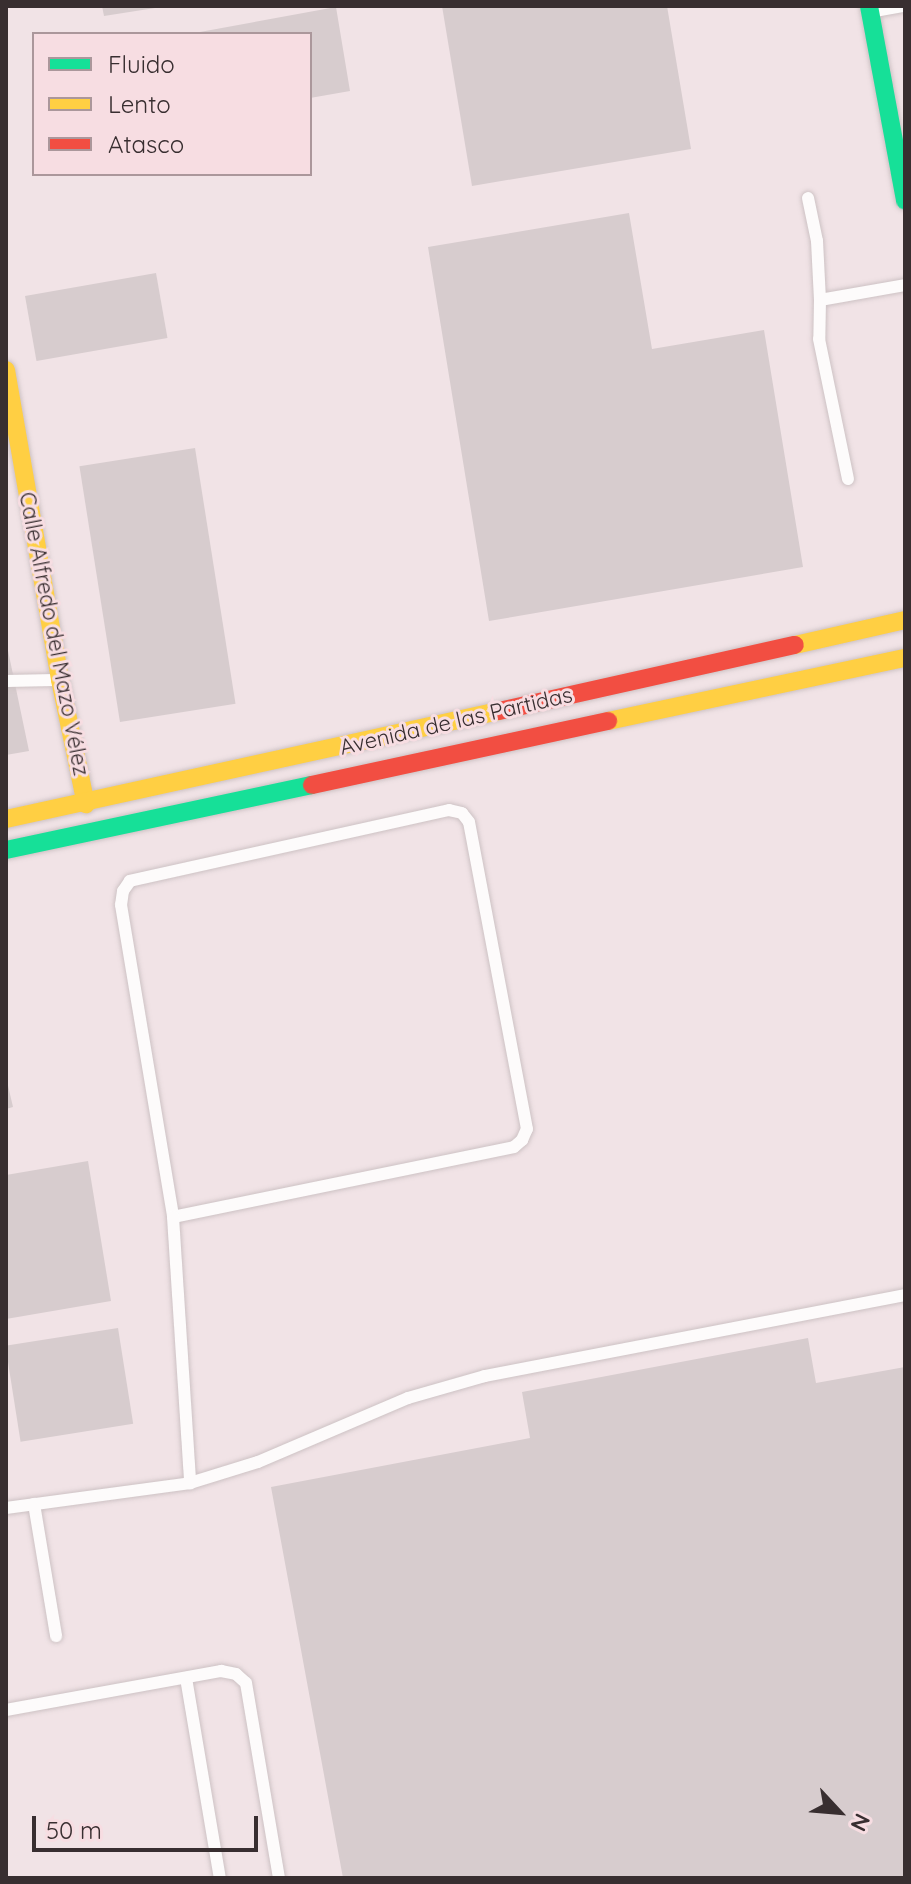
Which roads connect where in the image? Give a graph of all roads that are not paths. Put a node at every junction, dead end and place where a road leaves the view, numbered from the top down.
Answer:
1 (904, 6) edge
2 (870, 9) edge
3 (808, 198) dead end
4 (905, 201) edge
5 (905, 285) edge
6 (820, 300) junction
7 (6, 370) edge
8 (848, 479) dead end
9 (905, 620) edge
10 (905, 658) edge
11 (60, 680) junction
12 (6, 681) edge
13 (86, 804) junction
14 (6, 819) edge
15 (6, 850) edge
16 (173, 1217) junction
17 (905, 1295) edge
18 (190, 1483) junction
19 (34, 1504) junction
20 (6, 1508) edge
21 (56, 1636) dead end
22 (186, 1678) junction
23 (6, 1710) edge
24 (220, 1878) edge
25 (279, 1878) edge

1 - 2 lane
2 - 4 main road
3 - 6 lane
5 - 6 lane
6 - 8 lane
7 - 11 main road, Calle Alfredo del Mazo Vélez
9 - 13 main road, Avenida de las Partidas
10 - 15 main road, Avenida de las Partidas
11 - 12 lane
11 - 13 main road, Calle Alfredo del Mazo Vélez
13 - 14 main road, Avenida de las Partidas
16 - 16 lane
16 - 18 lane
17 - 18 lane
18 - 19 lane
19 - 20 lane
19 - 21 lane
22 - 23 lane
22 - 24 lane
22 - 25 lane

